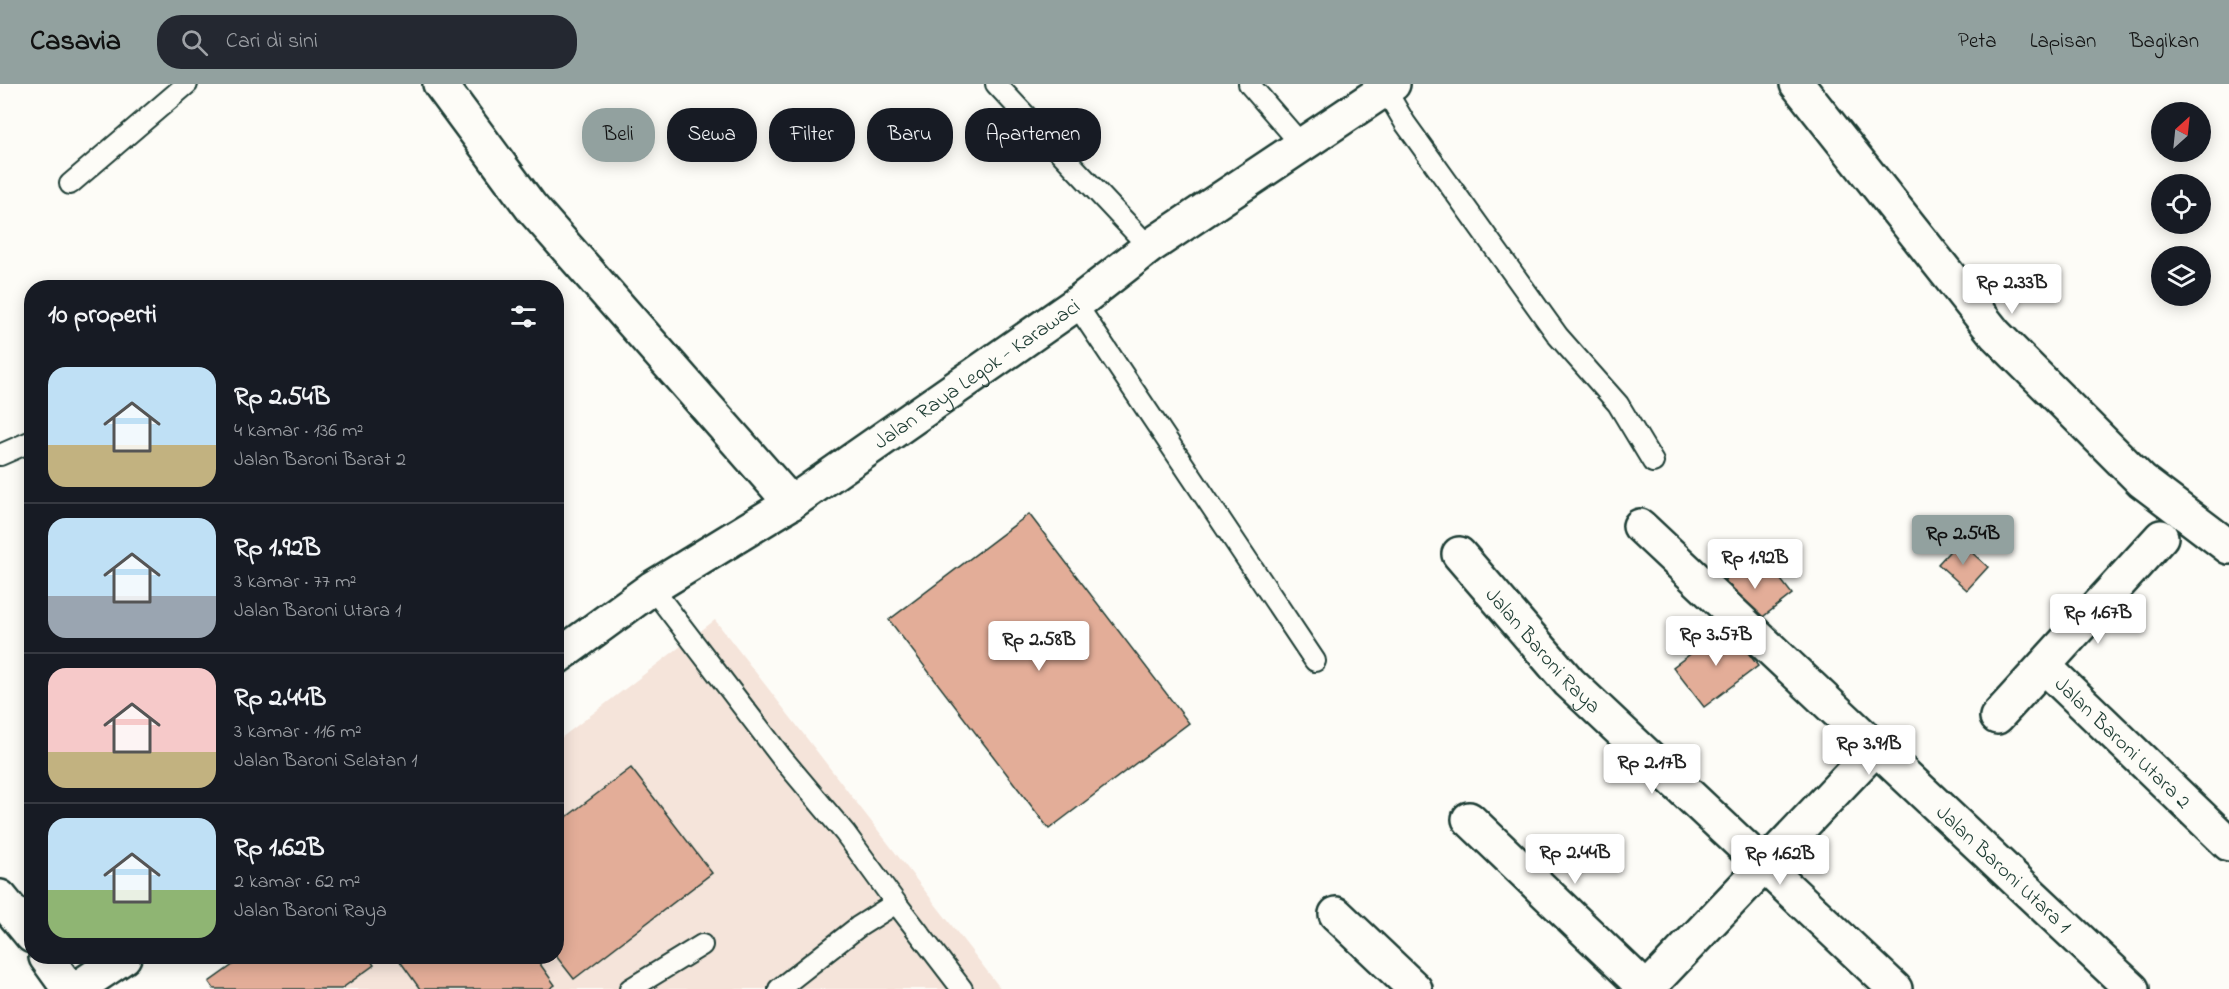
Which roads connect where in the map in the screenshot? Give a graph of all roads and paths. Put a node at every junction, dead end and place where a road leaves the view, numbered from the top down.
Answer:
1 (186, 84) edge
2 (440, 84) edge
3 (996, 84) edge
4 (1249, 84) edge
5 (1797, 84) edge
6 (1389, 87) edge
7 (1301, 144) junction
8 (70, 184) dead end
9 (1149, 247) junction
10 (1076, 304) junction
11 (24, 445) edge
12 (0, 456) edge
13 (1653, 462) dead end
14 (791, 503) junction
15 (1640, 526) dead end
16 (2161, 537) dead end
17 (2229, 547) edge
18 (1459, 554) dead end
19 (652, 588) junction
20 (564, 652) edge
21 (1315, 661) dead end
22 (2044, 666) junction
23 (1997, 717) dead end
24 (1876, 748) junction
25 (1469, 819) dead end
26 (2229, 844) edge
27 (1764, 866) junction
28 (0, 897) edge
29 (896, 903) junction
30 (1336, 914) dead end
31 (24, 926) edge
32 (702, 945) dead end
33 (51, 964) edge
34 (114, 964) edge
35 (69, 989) edge
36 (76, 989) edge
37 (630, 989) edge
38 (779, 989) edge
39 (962, 989) edge
40 (1415, 989) edge
41 (1647, 989) edge
42 (1894, 989) edge
43 (2132, 989) edge

1 - 8 lane
2 - 14 street
3 - 9 lane
4 - 7 lane
5 - 17 street
6 - 7 street, Jalan Raya Legok - Karawaci
6 - 13 lane
7 - 9 street, Jalan Raya Legok - Karawaci
9 - 10 street, Jalan Raya Legok - Karawaci
10 - 14 street, Jalan Raya Legok - Karawaci
10 - 21 lane
11 - 12 lane
14 - 19 street, Jalan Raya Legok - Karawaci
15 - 24 street, Jalan Baroni Utara 1
16 - 22 street
18 - 27 street, Jalan Baroni Raya
19 - 20 street, Jalan Raya Legok - Karawaci
19 - 29 lane
22 - 23 street
22 - 26 street, Jalan Baroni Utara 2
24 - 27 street
24 - 43 street, Jalan Baroni Utara 1
25 - 41 street
27 - 41 street
27 - 42 street, Jalan Baroni Raya
28 - 31 street
29 - 38 lane
29 - 39 lane
30 - 40 street
32 - 37 lane
33 - 35 street
34 - 36 street

